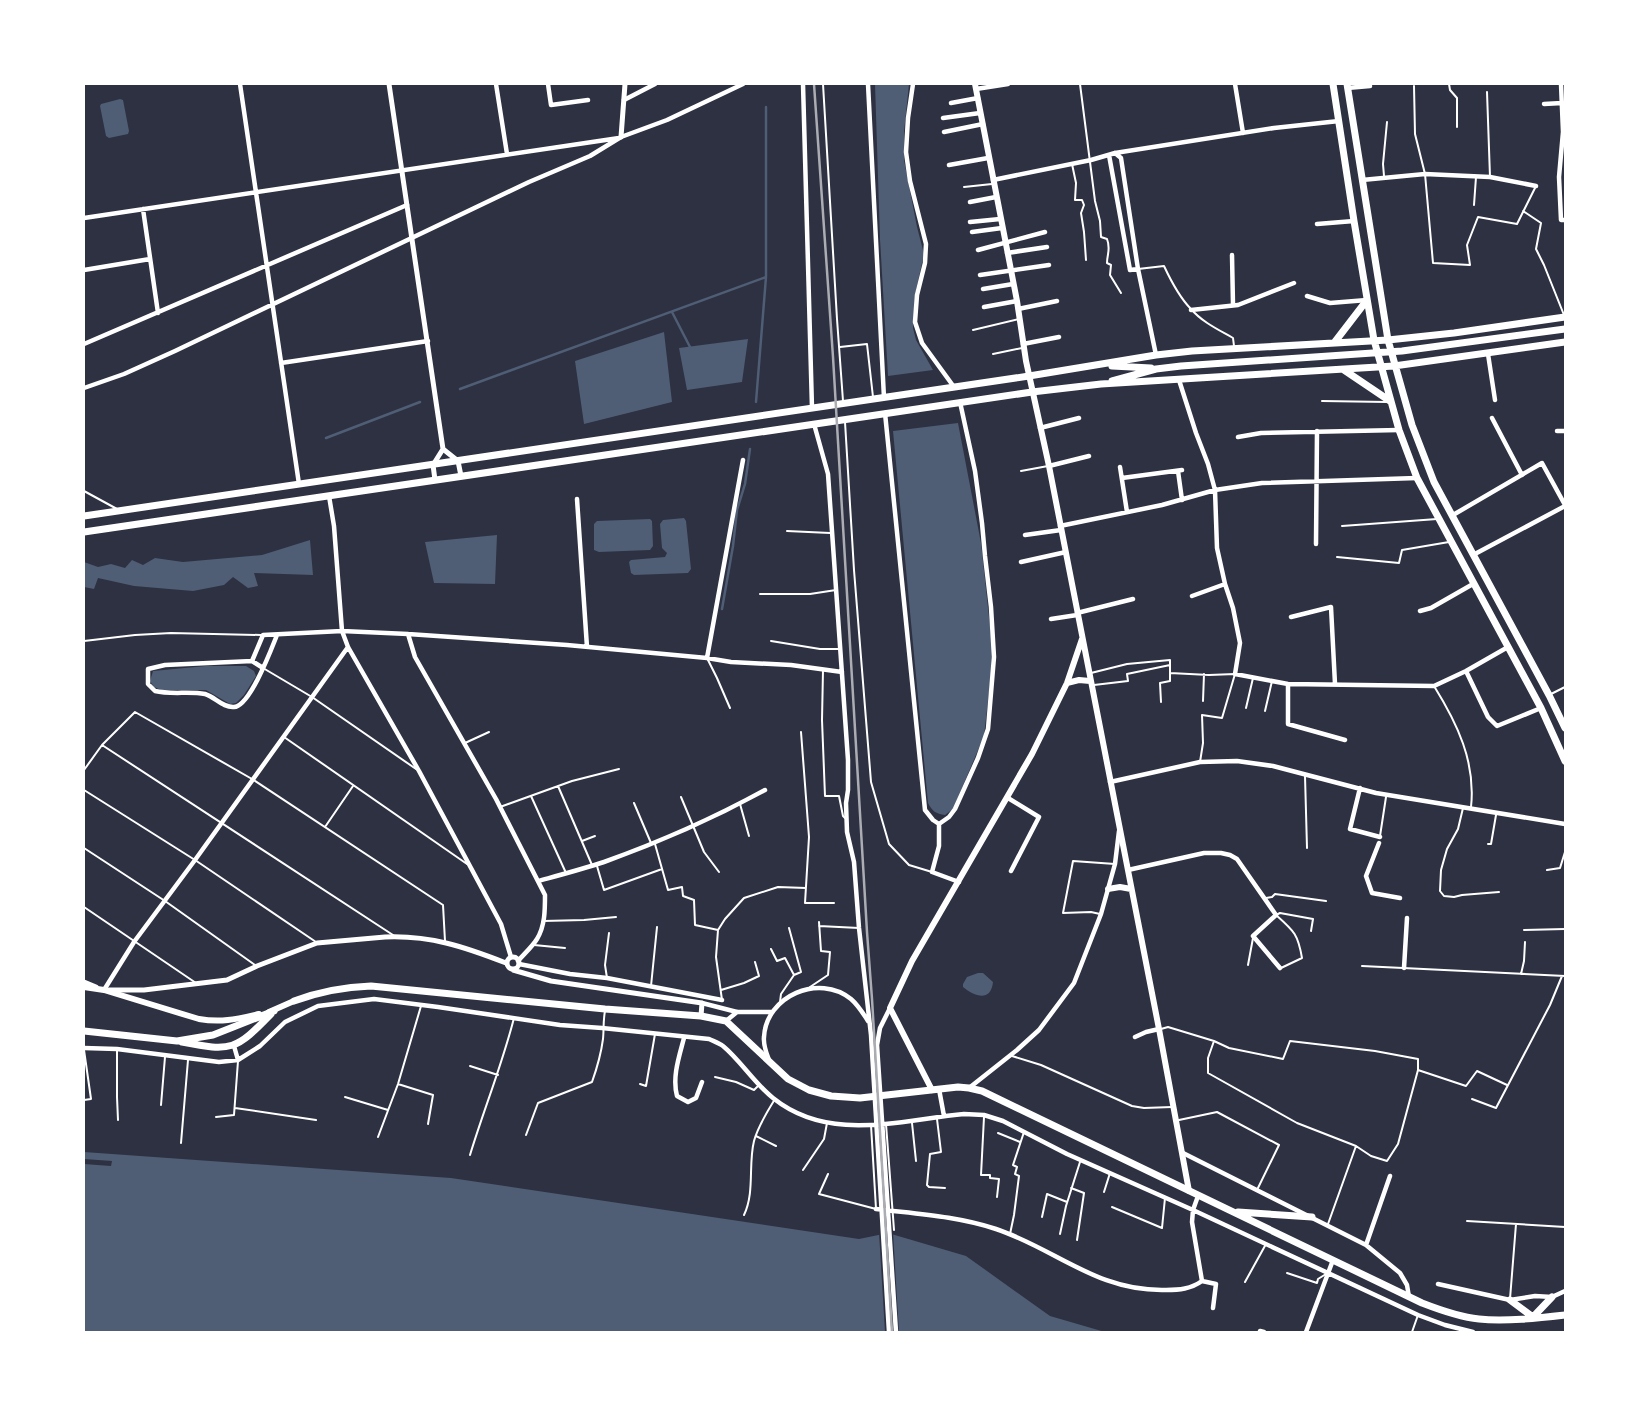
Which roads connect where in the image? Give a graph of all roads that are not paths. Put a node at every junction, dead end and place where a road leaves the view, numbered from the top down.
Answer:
1 (240, 84) edge
2 (389, 84) edge
3 (496, 84) edge
4 (548, 84) edge
5 (625, 84) edge
6 (655, 84) edge
7 (743, 84) edge
8 (803, 84) edge
9 (824, 84) edge
10 (868, 84) edge
11 (913, 84) edge
12 (1008, 84) edge
13 (1080, 84) edge
14 (1235, 84) edge
15 (1333, 84) edge
16 (1449, 84) edge
17 (1561, 84) edge
18 (975, 86) edge
19 (1347, 86) edge
20 (1370, 86) dead end
21 (1414, 86) dead end
22 (1487, 92) dead end
23 (978, 98) junction
24 (588, 100) dead end
25 (624, 100) junction
26 (951, 103) dead end
27 (1562, 103) junction
28 (1544, 104) dead end
29 (980, 113) junction
30 (943, 118) dead end
31 (1339, 121) junction
32 (1387, 122) dead end
33 (983, 124) junction
34 (1457, 127) dead end
35 (944, 132) dead end
36 (1243, 133) junction
37 (621, 137) junction
38 (1115, 153) junction
39 (507, 154) junction
40 (1109, 155) junction
41 (988, 158) junction
42 (1091, 160) junction
43 (1072, 164) junction
44 (949, 165) dead end
45 (402, 170) junction
46 (1425, 174) junction
47 (1476, 177) junction
48 (1490, 177) junction
49 (1558, 177) junction
50 (1565, 177) edge
51 (1384, 179) junction
52 (1362, 180) junction
53 (994, 182) junction
54 (1536, 186) joint
55 (964, 187) dead end
56 (256, 192) junction
57 (996, 197) junction
58 (970, 202) dead end
59 (407, 205) junction
60 (1474, 205) dead end
61 (143, 209) junction
62 (1523, 211) junction
63 (84, 218) edge
64 (1000, 218) junction
65 (1565, 220) edge
66 (1354, 221) junction
67 (970, 222) dead end
68 (1317, 224) dead end
69 (1002, 228) junction
70 (972, 232) dead end
71 (1045, 232) dead end
72 (412, 238) junction
73 (1005, 243) junction
74 (1047, 247) dead end
75 (978, 250) dead end
76 (1007, 253) junction
77 (1232, 255) dead end
78 (150, 258) junction
79 (1086, 260) dead end
80 (267, 265) junction
81 (1049, 265) dead end
82 (1138, 269) junction
83 (84, 270) edge
84 (1011, 270) junction
85 (980, 275) dead end
86 (1294, 283) dead end
87 (1013, 284) junction
88 (983, 289) dead end
89 (1121, 293) dead end
90 (1307, 296) dead end
91 (1366, 300) junction
92 (1017, 301) junction
93 (1057, 301) dead end
94 (272, 304) junction
95 (1233, 305) junction
96 (984, 307) dead end
97 (1018, 309) junction
98 (1191, 310) junction
99 (158, 313) junction
100 (1565, 317) edge
101 (1019, 319) junction
102 (1565, 329) edge
103 (973, 330) dead end
104 (1059, 337) dead end
105 (84, 340) edge
106 (1374, 340) junction
107 (1388, 340) junction
108 (428, 342) junction
109 (1565, 342) edge
110 (1334, 343) junction
111 (84, 344) edge
112 (1024, 346) junction
113 (840, 347) junction
114 (1234, 349) junction
115 (992, 354) dead end
116 (1488, 354) junction
117 (1156, 355) junction
118 (281, 362) junction
119 (1098, 365) junction
120 (1394, 366) junction
121 (1381, 367) junction
122 (1156, 369) junction
123 (1344, 370) junction
124 (1029, 376) junction
125 (1179, 380) junction
126 (1101, 384) junction
127 (954, 387) junction
128 (84, 388) edge
129 (1032, 392) junction
130 (884, 398) junction
131 (873, 399) junction
132 (1495, 400) dead end
133 (1322, 401) dead end
134 (960, 402) junction
135 (1390, 402) junction
136 (843, 404) junction
137 (812, 408) junction
138 (886, 414) junction
139 (1079, 418) dead end
140 (1492, 418) dead end
141 (844, 420) junction
142 (814, 424) junction
143 (1040, 428) junction
144 (1399, 430) junction
145 (1317, 431) junction
146 (1557, 431) dead end
147 (1565, 431) edge
148 (1238, 437) dead end
149 (444, 449) junction
150 (1089, 456) dead end
151 (743, 460) dead end
152 (458, 461) junction
153 (433, 464) junction
154 (1049, 466) junction
155 (1120, 467) dead end
156 (1021, 471) dead end
157 (1522, 475) junction
158 (461, 476) junction
159 (1122, 478) junction
160 (1417, 478) junction
161 (435, 480) junction
162 (1316, 482) junction
163 (299, 484) junction
164 (1215, 490) junction
165 (84, 492) edge
166 (330, 496) junction
167 (576, 499) dead end
168 (1182, 500) junction
169 (1565, 506) edge
170 (121, 511) junction
171 (1127, 512) junction
172 (1453, 514) junction
173 (84, 516) edge
174 (1438, 519) junction
175 (1342, 526) dead end
176 (1060, 528) junction
177 (787, 531) dead end
178 (84, 532) edge
179 (832, 532) junction
180 (1025, 535) dead end
181 (1451, 541) junction
182 (1316, 544) dead end
183 (1066, 552) junction
184 (1473, 555) junction
185 (1337, 557) dead end
186 (1021, 562) dead end
187 (1225, 584) junction
188 (1473, 584) junction
189 (836, 590) junction
190 (760, 594) dead end
191 (1192, 596) dead end
192 (1133, 599) dead end
193 (1420, 611) dead end
194 (1077, 614) junction
195 (1291, 617) dead end
196 (1051, 619) dead end
197 (342, 631) junction
198 (408, 634) junction
199 (263, 635) junction
200 (277, 635) junction
201 (1082, 638) junction
202 (84, 641) edge
203 (771, 641) dead end
204 (348, 647) junction
205 (587, 647) junction
206 (1508, 647) junction
207 (840, 649) junction
208 (707, 658) junction
209 (252, 661) junction
210 (1170, 665) junction
211 (263, 668) junction
212 (823, 669) junction
213 (1466, 671) junction
214 (842, 672) junction
215 (1170, 673) junction
216 (1204, 674) junction
217 (1235, 674) junction
218 (1253, 678) junction
219 (1090, 680) junction
220 (1272, 681) junction
221 (1068, 683) junction
222 (1288, 684) junction
223 (1335, 684) junction
224 (1434, 686) junction
225 (1565, 687) edge
226 (1549, 695) junction
227 (312, 698) junction
228 (1203, 701) dead end
229 (1161, 702) dead end
230 (730, 708) dead end
231 (1246, 708) dead end
232 (1541, 708) junction
233 (1266, 711) dead end
234 (1565, 728) edge
235 (489, 732) dead end
236 (801, 732) dead end
237 (283, 737) junction
238 (1345, 740) dead end
239 (465, 743) junction
240 (102, 745) junction
241 (1563, 751) edge
242 (1565, 761) edge
243 (1200, 762) junction
244 (619, 769) dead end
245 (84, 770) edge
246 (419, 771) junction
247 (1304, 774) junction
248 (252, 779) junction
249 (1110, 782) junction
250 (353, 785) junction
251 (558, 786) junction
252 (1360, 788) junction
253 (84, 790) edge
254 (765, 790) dead end
255 (1386, 794) junction
256 (531, 796) junction
257 (681, 796) dead end
258 (1008, 798) junction
259 (634, 803) dead end
260 (740, 804) junction
261 (500, 807) junction
262 (1463, 807) junction
263 (1471, 808) junction
264 (1496, 812) junction
265 (846, 820) junction
266 (221, 823) junction
267 (939, 824) junction
268 (1565, 824) edge
269 (694, 825) junction
270 (325, 827) junction
271 (1119, 827) junction
272 (595, 836) dead end
273 (749, 836) dead end
274 (1380, 837) joint
275 (582, 841) junction
276 (653, 842) junction
277 (1379, 843) dead end
278 (1488, 844) dead end
279 (84, 848) edge
280 (1308, 848) dead end
281 (1565, 852) edge
282 (195, 860) junction
283 (467, 864) junction
284 (594, 864) junction
285 (1115, 864) junction
286 (662, 869) junction
287 (1128, 870) junction
288 (1546, 870) dead end
289 (1011, 871) dead end
290 (719, 872) dead end
291 (932, 872) junction
292 (566, 873) junction
293 (538, 881) junction
294 (958, 882) junction
295 (806, 888) junction
296 (1131, 888) junction
297 (1108, 889) junction
298 (1499, 892) dead end
299 (1264, 898) junction
300 (1400, 898) dead end
301 (166, 901) junction
302 (1326, 901) dead end
303 (834, 903) dead end
304 (84, 907) edge
305 (1102, 914) junction
306 (1276, 915) junction
307 (616, 917) dead end
308 (1408, 918) dead end
309 (543, 921) junction
310 (819, 922) dead end
311 (819, 926) junction
312 (657, 927) dead end
313 (789, 928) dead end
314 (859, 928) junction
315 (1565, 929) edge
316 (718, 930) junction
317 (1524, 930) dead end
318 (1311, 931) dead end
319 (609, 933) dead end
320 (1254, 936) junction
321 (396, 937) junction
322 (134, 942) junction
323 (445, 942) junction
324 (1525, 942) dead end
325 (317, 943) junction
326 (532, 945) junction
327 (565, 948) dead end
328 (771, 949) dead end
329 (511, 957) junction
330 (755, 962) dead end
331 (506, 963) junction
332 (519, 963) junction
333 (1248, 965) dead end
334 (257, 966) junction
335 (1362, 966) dead end
336 (1280, 968) joint
337 (1404, 968) junction
338 (513, 970) junction
339 (1521, 974) junction
340 (794, 975) junction
341 (1562, 976) junction
342 (1565, 976) edge
343 (607, 978) junction
344 (84, 982) edge
345 (196, 983) junction
346 (651, 986) junction
347 (84, 987) edge
348 (104, 990) junction
349 (721, 990) junction
350 (806, 990) junction
351 (722, 1000) joint
352 (294, 1001) joint
353 (702, 1003) junction
354 (780, 1004) junction
355 (421, 1005) junction
356 (890, 1008) junction
357 (605, 1009) junction
358 (274, 1011) junction
359 (737, 1012) junction
360 (771, 1012) junction
361 (702, 1016) junction
362 (514, 1018) junction
363 (726, 1021) junction
364 (869, 1022) junction
365 (602, 1028) junction
366 (1159, 1029) junction
367 (84, 1031) edge
368 (656, 1034) junction
369 (1135, 1037) dead end
370 (684, 1038) junction
371 (177, 1041) junction
372 (1214, 1041) junction
373 (234, 1046) junction
374 (84, 1048) edge
375 (117, 1048) junction
376 (166, 1054) junction
377 (1010, 1055) junction
378 (188, 1058) junction
379 (238, 1060) junction
380 (772, 1065) junction
381 (470, 1066) dead end
382 (1418, 1070) junction
383 (498, 1075) junction
384 (714, 1077) dead end
385 (702, 1082) dead end
386 (398, 1084) junction
387 (640, 1084) dead end
388 (760, 1085) junction
389 (1507, 1085) junction
390 (968, 1088) junction
391 (936, 1090) junction
392 (345, 1098) dead end
393 (775, 1099) junction
394 (1472, 1099) dead end
395 (84, 1100) edge
396 (161, 1105) dead end
397 (1174, 1107) junction
398 (235, 1108) junction
399 (388, 1110) junction
400 (984, 1115) junction
401 (944, 1116) junction
402 (216, 1117) dead end
403 (936, 1117) junction
404 (118, 1120) dead end
405 (316, 1120) dead end
406 (912, 1120) junction
407 (1177, 1121) junction
408 (428, 1124) dead end
409 (827, 1124) junction
410 (886, 1124) junction
411 (871, 1125) junction
412 (1024, 1132) junction
413 (998, 1133) dead end
414 (526, 1135) dead end
415 (756, 1136) junction
416 (378, 1137) dead end
417 (1020, 1142) junction
418 (181, 1143) dead end
419 (776, 1146) dead end
420 (1356, 1146) junction
421 (1183, 1153) junction
422 (470, 1155) dead end
423 (1081, 1160) junction
424 (916, 1161) dead end
425 (803, 1170) dead end
426 (1110, 1173) junction
427 (828, 1174) dead end
428 (1390, 1176) dead end
429 (945, 1188) dead end
430 (1071, 1188) junction
431 (1257, 1190) junction
432 (1189, 1191) junction
433 (1104, 1192) dead end
434 (1198, 1196) junction
435 (997, 1197) dead end
436 (1166, 1198) junction
437 (1067, 1202) junction
438 (1112, 1206) dead end
439 (876, 1209) junction
440 (1193, 1210) junction
441 (892, 1211) junction
442 (1233, 1212) junction
443 (744, 1215) dead end
444 (1042, 1217) dead end
445 (1312, 1217) junction
446 (1467, 1221) dead end
447 (1516, 1224) junction
448 (1327, 1225) junction
449 (1565, 1227) edge
450 (894, 1230) dead end
451 (1010, 1234) junction
452 (1060, 1234) dead end
453 (1077, 1240) dead end
454 (1266, 1244) junction
455 (1366, 1245) junction
456 (1332, 1260) junction
457 (1287, 1273) dead end
458 (1328, 1273) junction
459 (1202, 1281) junction
460 (1245, 1282) dead end
461 (1438, 1284) dead end
462 (1565, 1291) edge
463 (1552, 1297) junction
464 (1410, 1298) junction
465 (1510, 1300) junction
466 (1422, 1303) junction
467 (1213, 1308) dead end
468 (1418, 1315) junction
469 (1565, 1315) edge
470 (1533, 1317) junction
471 (889, 1332) edge
472 (896, 1332) edge
473 (1306, 1332) edge
474 (1412, 1332) edge
475 (1473, 1332) edge

1 - 56 street
2 - 45 street
3 - 39 street
4 - 24 street
5 - 25 street
6 - 25 street
7 - 37 street
8 - 137 street
9 - 113 lane
10 - 130 street
11 - 127 street
12 - 18 street
13 - 42 lane
14 - 36 street
15 - 31 main road
16 - 34 lane
17 - 27 street
18 - 23 main road
19 - 20 street
19 - 52 main road
21 - 46 lane
22 - 48 lane
23 - 26 street
23 - 29 main road
25 - 37 street
27 - 28 street
27 - 49 street
29 - 30 street
29 - 33 main road
31 - 36 street
31 - 66 main road
32 - 51 lane
33 - 35 street
33 - 41 main road
36 - 38 street
37 - 39 street
37 - 72 street
38 - 40 street
38 - 82 street
39 - 45 street
40 - 42 street
40 - 82 street
41 - 44 street
41 - 53 main road
42 - 43 street
42 - 89 lane
43 - 53 street
43 - 79 lane
45 - 56 street
45 - 59 street
46 - 47 street
46 - 51 street
46 - 62 lane
47 - 48 street
47 - 60 lane
48 - 54 street
49 - 50 lane
49 - 65 street
51 - 52 street
52 - 107 main road
53 - 55 lane
53 - 57 main road
54 - 62 lane
56 - 61 street
56 - 80 street
57 - 58 street
57 - 64 main road
59 - 72 street
59 - 80 street
61 - 63 street
61 - 78 street
62 - 100 lane
64 - 67 street
64 - 69 main road
66 - 68 street
66 - 91 main road
69 - 70 street
69 - 73 main road
71 - 73 street
72 - 94 street
72 - 108 street
73 - 75 street
73 - 76 main road
74 - 76 street
76 - 84 main road
77 - 95 street
78 - 83 street
78 - 99 street
80 - 94 street
80 - 99 street
81 - 84 street
82 - 98 lane
82 - 117 street
84 - 85 street
84 - 87 main road
86 - 95 street
87 - 88 street
87 - 92 main road
90 - 91 street
91 - 106 main road
91 - 110 main road
92 - 96 street
92 - 97 main road
93 - 97 street
94 - 118 street
94 - 128 street
95 - 98 street
97 - 101 main road
98 - 114 lane
99 - 111 street
100 - 107 main road
101 - 103 lane
101 - 112 main road
102 - 122 main road
104 - 112 street
105 - 111 street
106 - 107 main road
106 - 110 main road
106 - 121 main road
107 - 120 main road
108 - 118 street
108 - 149 street
109 - 116 main road
110 - 114 main road
112 - 115 lane
112 - 124 main road
113 - 131 lane
113 - 136 lane
114 - 117 main road
116 - 120 main road
116 - 132 street
117 - 119 main road
118 - 163 street
119 - 122 main road
119 - 124 main road
120 - 121 main road
120 - 172 main road
121 - 123 main road
121 - 135 main road
122 - 126 main road
123 - 125 main road
123 - 135 main road
124 - 127 main road
124 - 129 main road
125 - 126 main road
125 - 164 street
126 - 129 main road
127 - 130 main road
129 - 134 main road
129 - 143 main road
130 - 131 main road
131 - 136 main road
133 - 135 lane
134 - 138 main road
134 - 267 street
135 - 144 main road
136 - 137 main road
137 - 152 main road
138 - 141 main road
138 - 267 street
139 - 143 street
140 - 157 street
141 - 142 main road
141 - 291 lane
142 - 158 main road
142 - 179 street
143 - 154 main road
144 - 145 street
144 - 160 main road
145 - 148 street
145 - 162 street
146 - 147 street
149 - 152 street
149 - 153 street
150 - 154 street
151 - 208 street
152 - 153 main road
152 - 158 street
153 - 161 street
153 - 163 main road
154 - 156 lane
154 - 176 main road
155 - 159 street
157 - 169 street
157 - 172 street
158 - 161 main road
159 - 168 street
159 - 171 street
160 - 162 street
160 - 174 main road
161 - 166 main road
162 - 164 street
162 - 182 street
163 - 170 main road
164 - 168 street
164 - 187 street
165 - 170 lane
166 - 178 main road
166 - 197 street
167 - 205 street
168 - 171 street
169 - 184 street
170 - 173 main road
171 - 176 street
172 - 184 main road
174 - 175 lane
174 - 181 main road
176 - 180 street
176 - 183 main road
177 - 179 lane
179 - 189 street
181 - 185 lane
181 - 188 main road
183 - 186 street
183 - 194 main road
184 - 226 main road
187 - 191 street
187 - 217 street
188 - 193 street
188 - 206 main road
189 - 190 lane
189 - 207 street
192 - 194 street
194 - 196 street
194 - 201 main road
195 - 223 street
197 - 198 street
197 - 200 street
197 - 204 street
198 - 205 street
198 - 239 street
199 - 200 street
199 - 202 lane
199 - 209 street
200 - 211 street
201 - 219 main road
201 - 221 main road
203 - 207 lane
204 - 227 street
204 - 246 street
205 - 208 street
206 - 213 street
206 - 232 main road
207 - 214 street
208 - 212 street
208 - 230 lane
209 - 211 street
209 - 211 street
210 - 215 lane
210 - 219 lane
210 - 219 lane
211 - 227 lane
212 - 214 street
212 - 265 lane
213 - 224 street
213 - 232 street
214 - 265 street
215 - 216 lane
215 - 229 lane
216 - 217 lane
216 - 228 lane
217 - 218 street
217 - 243 lane
218 - 220 street
218 - 231 lane
219 - 221 main road
219 - 249 main road
220 - 222 street
220 - 233 lane
221 - 258 main road
222 - 223 street
222 - 238 street
223 - 224 street
224 - 263 lane
225 - 226 lane
226 - 234 main road
227 - 237 street
227 - 246 lane
232 - 241 main road
235 - 239 lane
236 - 295 lane
237 - 248 street
237 - 250 lane
239 - 261 street
240 - 245 lane
240 - 248 lane
240 - 266 lane
241 - 242 main road
243 - 247 street
243 - 249 street
244 - 251 lane
246 - 283 street
247 - 252 street
247 - 280 lane
248 - 266 street
248 - 270 lane
249 - 271 main road
250 - 270 lane
250 - 283 lane
251 - 256 lane
251 - 275 lane
252 - 255 street
252 - 274 street
253 - 282 lane
254 - 260 street
255 - 262 street
255 - 274 lane
256 - 261 lane
256 - 292 lane
257 - 269 lane
258 - 289 street
258 - 294 main road
259 - 276 lane
260 - 269 street
260 - 273 lane
261 - 293 street
262 - 263 street
262 - 298 lane
263 - 264 street
264 - 268 street
264 - 278 lane
265 - 314 street
266 - 282 street
266 - 321 lane
267 - 291 street
269 - 276 street
269 - 290 lane
270 - 323 lane
271 - 285 street
271 - 287 main road
272 - 275 lane
275 - 284 lane
276 - 284 street
276 - 286 lane
277 - 300 street
279 - 301 lane
281 - 288 lane
282 - 301 street
282 - 325 lane
283 - 329 street
284 - 286 lane
284 - 292 street
285 - 297 street
285 - 305 lane
286 - 316 lane
287 - 296 main road
287 - 299 street
291 - 294 street
292 - 293 street
293 - 309 street
294 - 356 main road
295 - 303 lane
295 - 316 lane
296 - 297 main road
296 - 366 main road
297 - 305 street
299 - 302 lane
299 - 306 street
301 - 322 street
301 - 334 lane
304 - 322 lane
305 - 377 street
306 - 318 lane
306 - 320 street
306 - 336 lane
307 - 309 lane
308 - 337 street
309 - 326 street
310 - 311 lane
311 - 314 lane
311 - 350 lane
312 - 346 lane
313 - 340 lane
314 - 364 street
315 - 317 lane
316 - 349 lane
319 - 343 lane
320 - 333 lane
320 - 336 street
321 - 323 street
321 - 325 street
322 - 345 lane
322 - 348 street
323 - 331 street
324 - 339 lane
325 - 334 street
326 - 327 lane
326 - 332 street
328 - 340 lane
329 - 331 street
329 - 332 street
330 - 349 lane
331 - 338 street
332 - 338 street
332 - 343 street
334 - 345 street
335 - 337 lane
337 - 339 lane
338 - 353 street
339 - 341 lane
340 - 354 lane
341 - 342 lane
341 - 389 lane
343 - 346 street
344 - 348 street
345 - 348 street
346 - 351 street
347 - 348 main road
348 - 358 main road
349 - 351 lane
350 - 354 street
350 - 364 street
352 - 357 main road
352 - 358 main road
353 - 359 street
353 - 361 street
354 - 360 street
355 - 362 street
355 - 379 street
355 - 386 lane
356 - 391 main road
356 - 472 street
357 - 361 main road
357 - 365 lane
358 - 371 main road
358 - 373 main road
359 - 360 street
359 - 363 street
360 - 380 street
361 - 363 main road
362 - 365 street
362 - 383 lane
363 - 380 main road
364 - 471 street
365 - 368 street
365 - 414 lane
366 - 369 street
366 - 372 lane
366 - 397 main road
367 - 371 main road
368 - 370 street
368 - 387 lane
370 - 385 street
370 - 388 street
371 - 373 main road
372 - 382 lane
372 - 420 lane
373 - 379 street
374 - 375 street
374 - 395 lane
375 - 376 street
375 - 404 lane
376 - 378 street
376 - 396 lane
377 - 390 street
377 - 397 lane
378 - 379 street
378 - 418 lane
379 - 398 lane
380 - 391 main road
381 - 383 lane
382 - 389 lane
382 - 420 lane
383 - 422 lane
384 - 388 lane
386 - 399 lane
386 - 408 lane
388 - 393 street
389 - 394 lane
390 - 391 main road
390 - 432 main road
391 - 401 street
392 - 399 lane
393 - 409 street
393 - 415 lane
397 - 407 main road
398 - 402 lane
398 - 405 lane
399 - 416 lane
400 - 401 street
400 - 412 street
400 - 435 lane
401 - 403 street
403 - 406 street
403 - 429 lane
406 - 410 street
406 - 424 lane
407 - 421 main road
407 - 431 lane
409 - 411 street
409 - 425 lane
410 - 411 street
410 - 441 lane
411 - 439 lane
412 - 417 lane
412 - 423 street
413 - 417 lane
415 - 419 lane
415 - 443 lane
417 - 451 lane
420 - 448 lane
421 - 431 street
421 - 432 main road
423 - 426 street
423 - 430 lane
426 - 433 lane
426 - 436 street
427 - 439 lane
428 - 455 street
430 - 437 lane
430 - 453 lane
431 - 445 street
432 - 434 main road
434 - 440 street
434 - 442 main road
436 - 438 lane
436 - 440 street
437 - 444 lane
437 - 452 lane
439 - 441 street
440 - 454 street
440 - 459 street
441 - 450 lane
441 - 451 street
442 - 445 main road
442 - 456 main road
445 - 448 street
446 - 447 lane
447 - 449 lane
447 - 465 lane
448 - 455 street
451 - 459 street
454 - 458 street
454 - 460 lane
455 - 464 street
456 - 458 street
456 - 464 main road
457 - 458 lane
458 - 468 street
458 - 473 street
459 - 467 street
461 - 465 street
462 - 463 street
463 - 465 street
463 - 470 main road
464 - 466 main road
465 - 470 main road
466 - 468 street
466 - 470 main road
468 - 474 lane
468 - 475 street
469 - 470 main road

